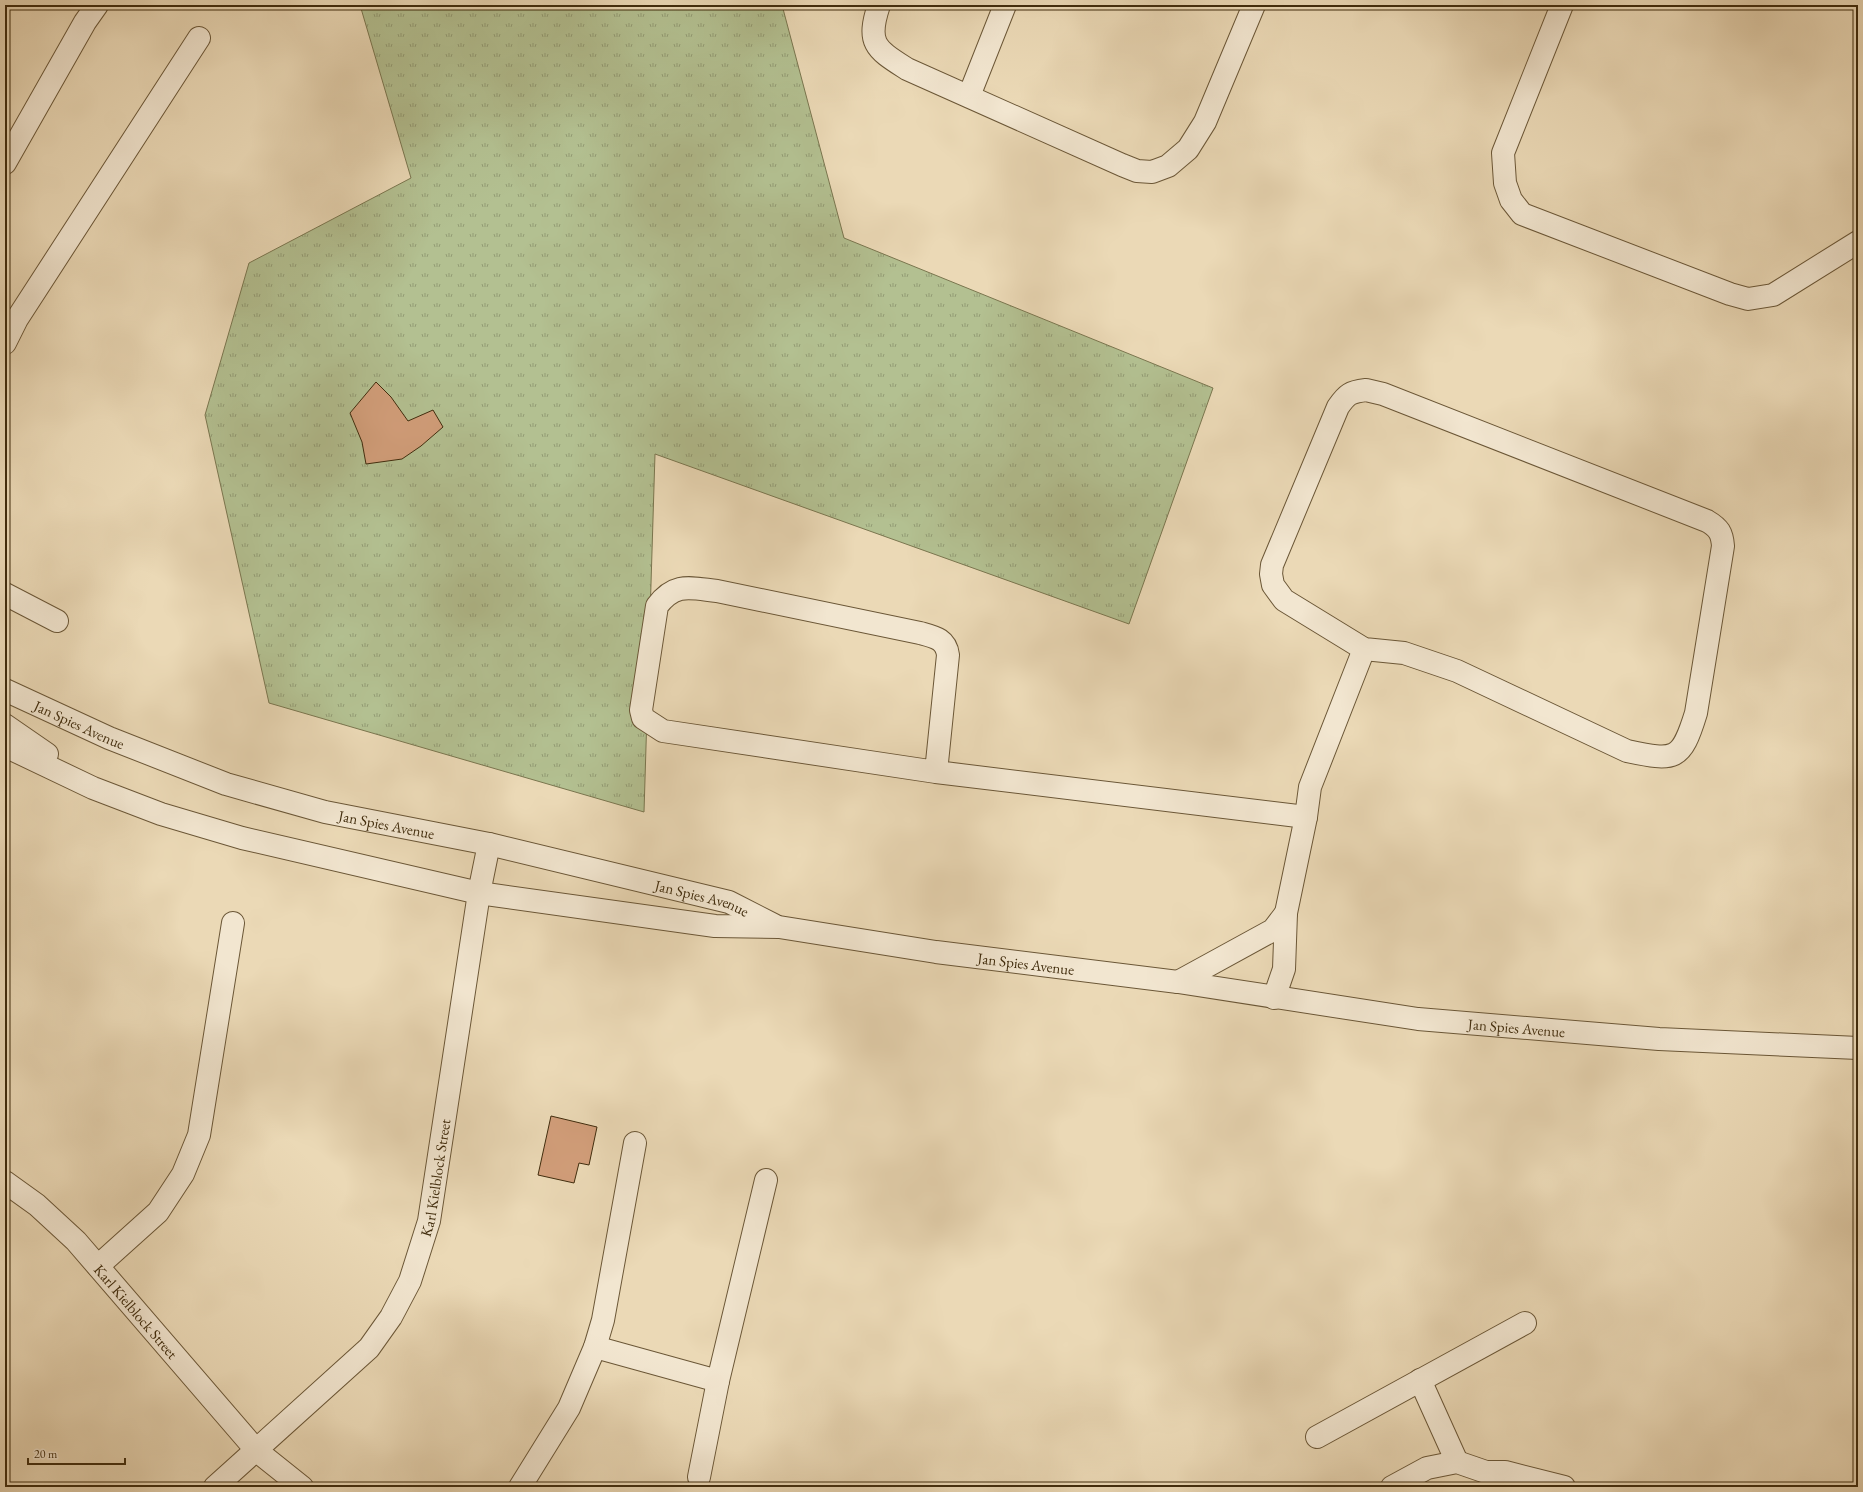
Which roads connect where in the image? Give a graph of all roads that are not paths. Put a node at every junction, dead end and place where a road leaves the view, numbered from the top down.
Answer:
1 (97, 5) edge
2 (879, 5) edge
3 (1005, 5) edge
4 (1254, 5) edge
5 (1562, 5) edge
6 (199, 38) dead end
7 (969, 96) junction
8 (5, 163) edge
9 (1858, 242) edge
10 (11, 314) edge
11 (5, 343) edge
12 (5, 594) edge
13 (57, 621) dead end
14 (1364, 648) junction
15 (5, 690) edge
16 (5, 724) edge
17 (5, 746) edge
18 (936, 772) junction
19 (93, 788) junction
20 (1306, 817) junction
21 (489, 844) junction
22 (479, 893) junction
23 (1286, 914) junction
24 (233, 923) dead end
25 (779, 927) junction
26 (1178, 982) junction
27 (1274, 998) junction
28 (1858, 1048) edge
29 (634, 1143) dead end
30 (766, 1180) dead end
31 (5, 1182) edge
32 (98, 1266) junction
33 (1525, 1322) dead end
34 (595, 1347) junction
35 (1420, 1380) junction
36 (718, 1381) junction
37 (1317, 1437) dead end
38 (257, 1451) junction
39 (1457, 1462) junction
40 (699, 1477) dead end
41 (1484, 1479) edge
42 (215, 1487) edge
43 (302, 1487) edge
44 (520, 1487) edge
45 (1392, 1487) edge
46 (1564, 1487) edge

1 - 8 street
2 - 7 street
3 - 7 street
4 - 7 street
5 - 9 street
6 - 10 street
10 - 11 street
12 - 13 street
14 - 14 street
14 - 20 street
15 - 21 street, Jan Spies Avenue
16 - 19 street
17 - 19 street, Jan Spies Avenue
18 - 18 street
18 - 20 street
19 - 22 street, Jan Spies Avenue
20 - 23 street
21 - 22 street, Karl Kielblock Street
21 - 25 street, Jan Spies Avenue
22 - 25 street, Jan Spies Avenue
22 - 38 street, Karl Kielblock Street
23 - 26 street
23 - 27 street
24 - 32 street
25 - 26 street, Jan Spies Avenue
26 - 27 street, Jan Spies Avenue
27 - 28 street, Jan Spies Avenue
29 - 34 street
30 - 36 street
31 - 32 street, Karl Kielblock Street
32 - 38 street, Karl Kielblock Street
33 - 35 street
34 - 36 street
34 - 44 street
35 - 37 street
35 - 39 street
36 - 40 street
38 - 42 street, Karl Kielblock Street
38 - 43 street
39 - 41 street
39 - 45 street
41 - 46 street

